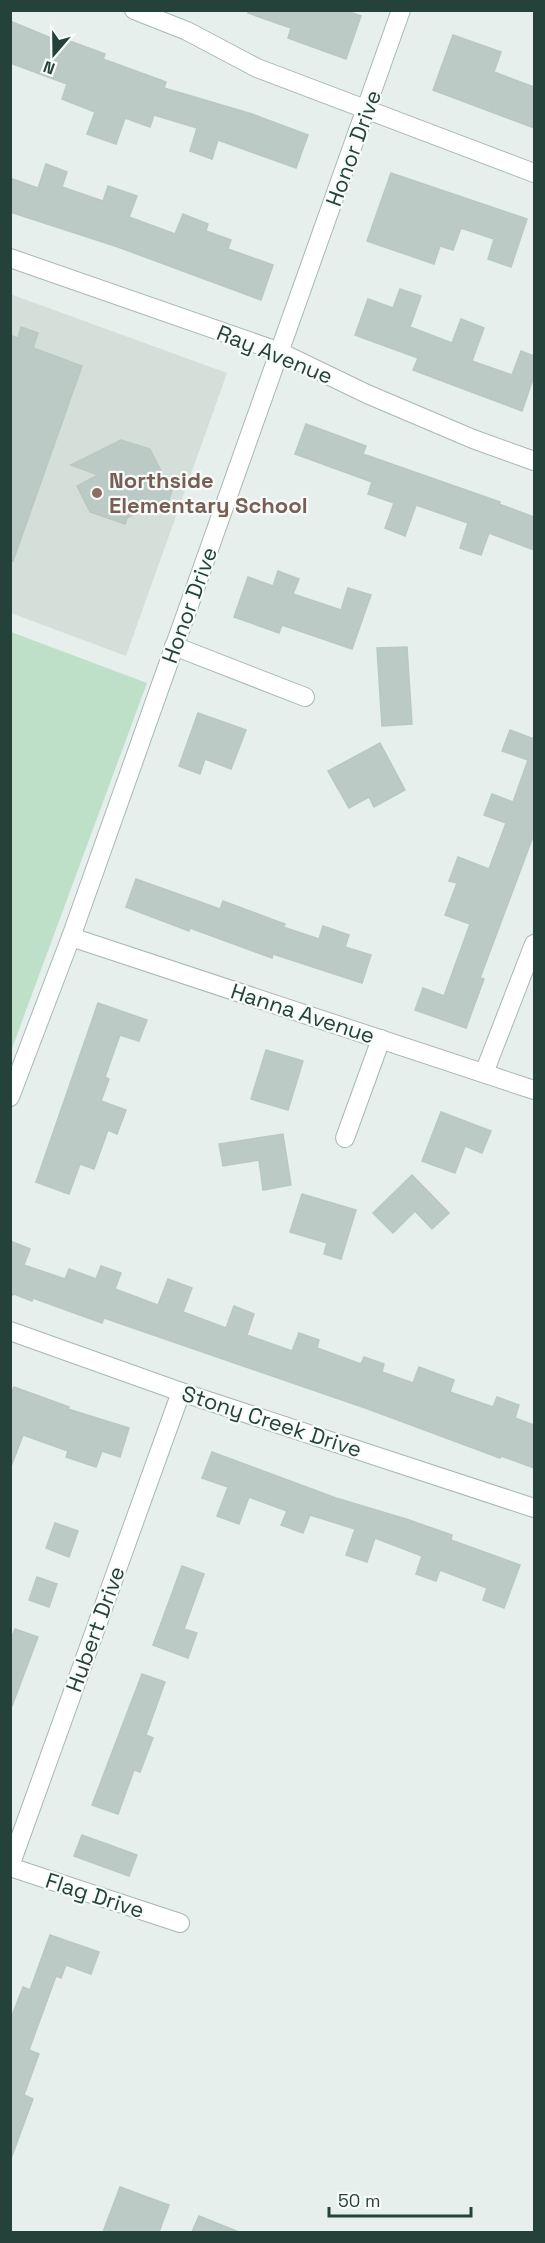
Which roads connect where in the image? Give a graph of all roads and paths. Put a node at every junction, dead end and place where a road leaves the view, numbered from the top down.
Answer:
1 (134, 10) edge
2 (401, 10) edge
3 (366, 110) junction
4 (534, 172) edge
5 (10, 258) edge
6 (280, 352) junction
7 (534, 460) edge
8 (174, 646) junction
9 (305, 697) dead end
10 (71, 937) junction
11 (534, 944) edge
12 (381, 1039) junction
13 (484, 1073) junction
14 (534, 1090) edge
15 (10, 1097) edge
16 (345, 1138) dead end
17 (10, 1331) edge
18 (181, 1392) junction
19 (534, 1508) edge
20 (10, 1867) edge
21 (180, 1923) dead end

1 - 3 street
2 - 3 street, Honor Drive
3 - 4 street
3 - 6 street, Honor Drive
5 - 6 street, Ray Avenue
6 - 7 street, Ray Avenue
6 - 8 street, Honor Drive
8 - 9 street
8 - 10 street, Honor Drive
10 - 12 street, Hanna Avenue
10 - 15 street, Honor Drive
11 - 13 street
12 - 13 street, Hanna Avenue
12 - 16 street
13 - 14 street, Hanna Avenue
17 - 18 street, Stony Creek Drive
18 - 19 street, Stony Creek Drive
18 - 20 street, Hubert Drive
20 - 21 street, Flag Drive

